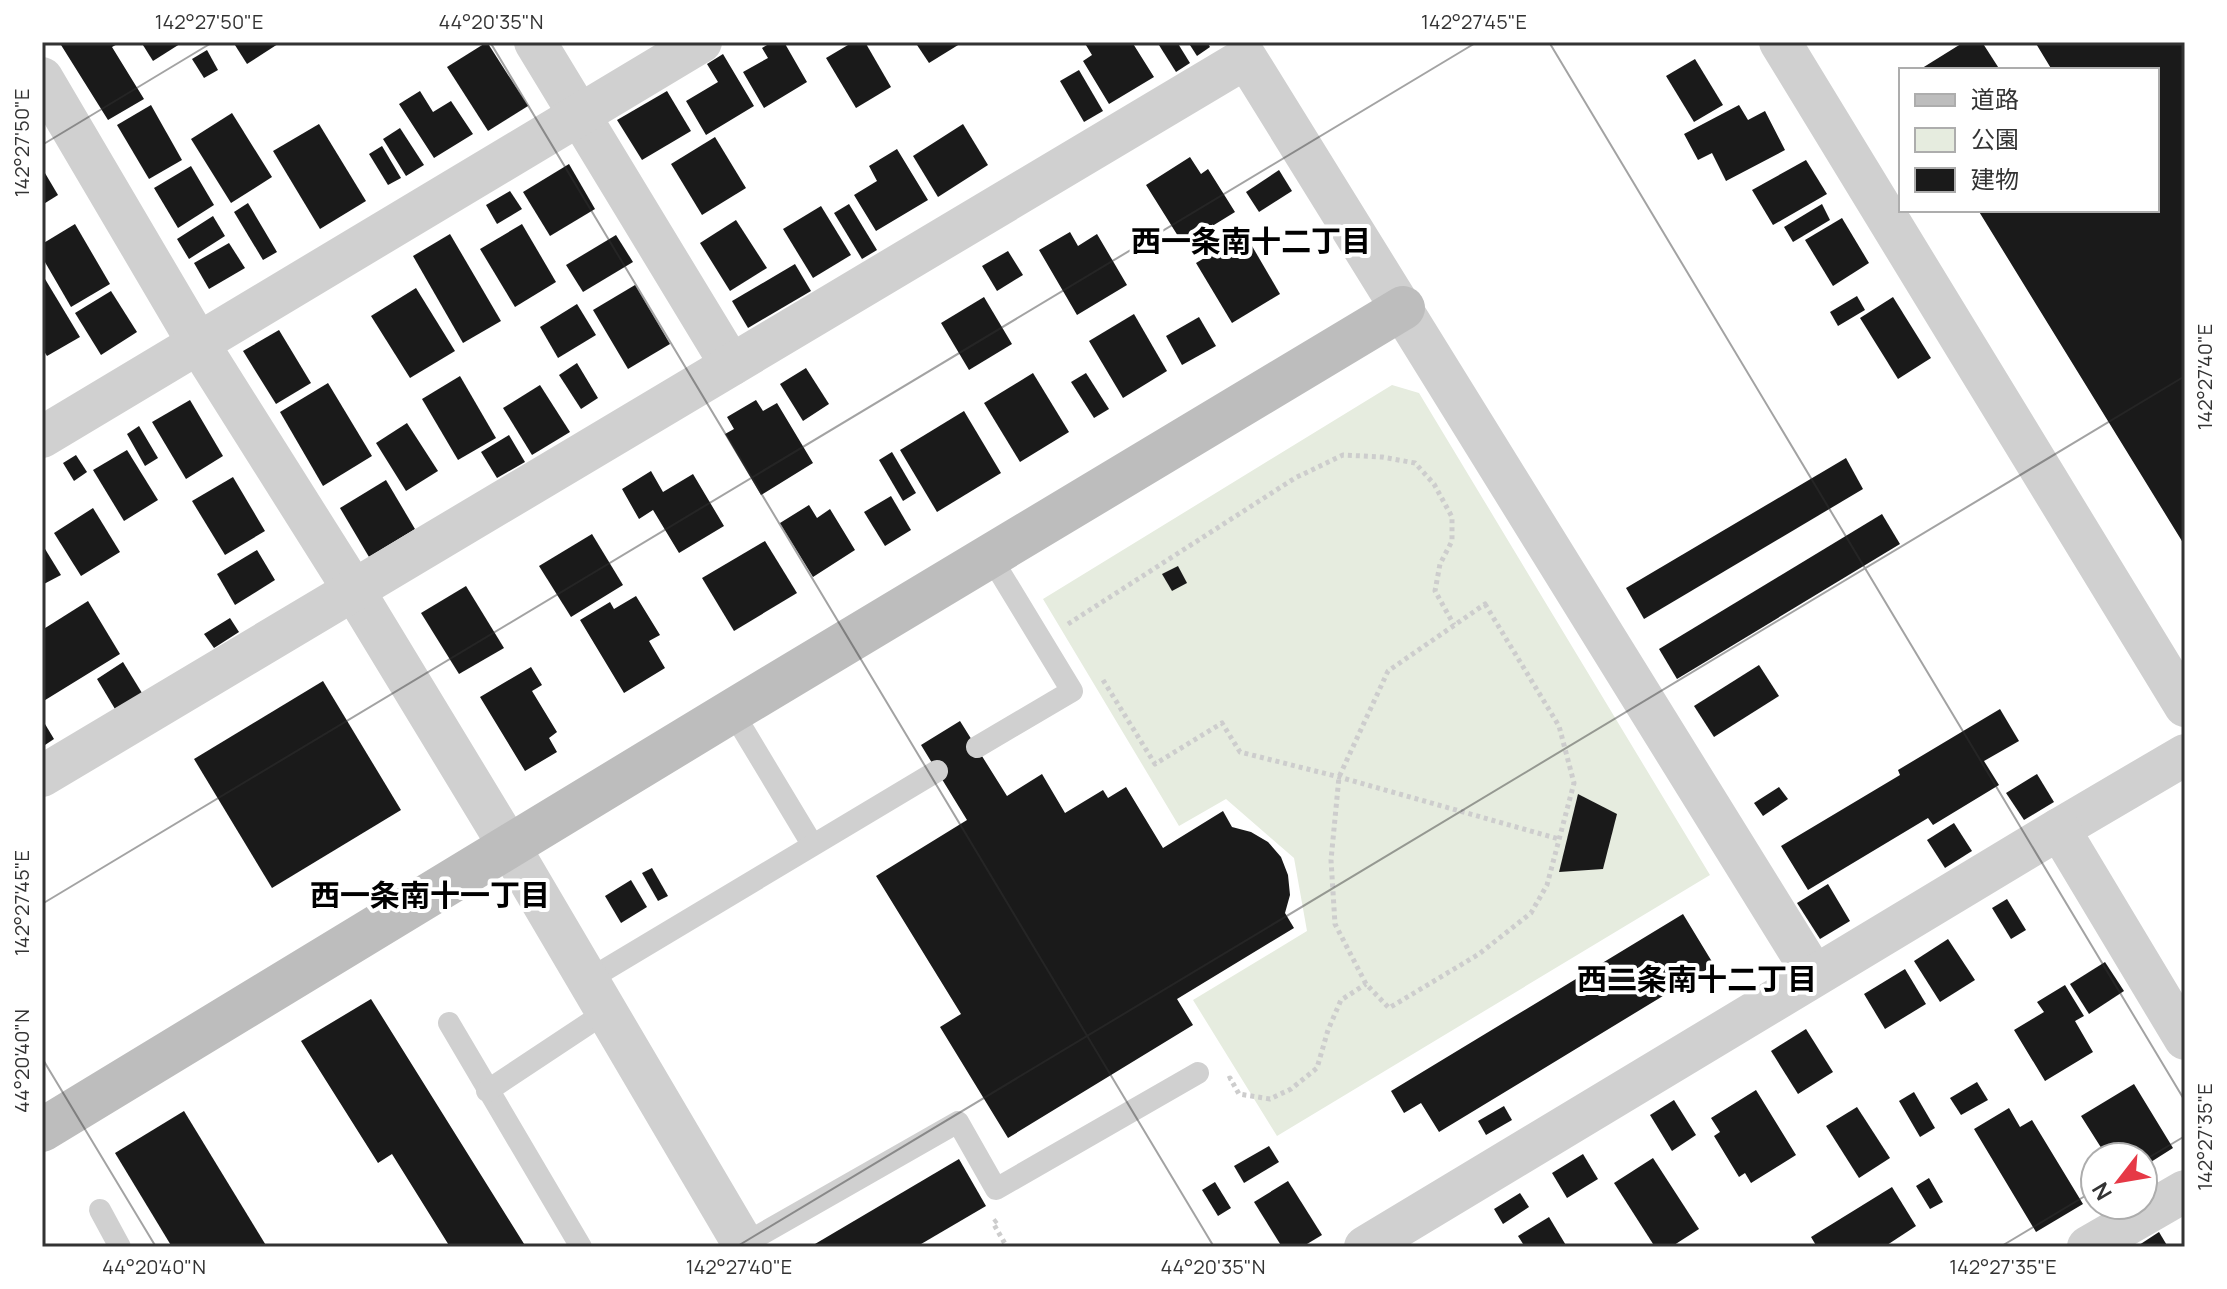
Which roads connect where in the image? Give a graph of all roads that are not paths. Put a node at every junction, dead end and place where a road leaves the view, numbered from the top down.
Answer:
1 (535, 42) edge
2 (701, 42) edge
3 (1780, 42) edge
4 (42, 78) edge
5 (579, 115) junction
6 (1403, 308) junction
7 (198, 343) junction
8 (731, 365) junction
9 (42, 437) edge
10 (990, 556) junction
11 (353, 589) junction
12 (2185, 706) edge
13 (732, 711) junction
14 (977, 747) dead end
15 (2185, 755) edge
16 (937, 771) dead end
17 (42, 776) edge
18 (2059, 829) junction
19 (812, 844) junction
20 (509, 846) junction
21 (1814, 975) junction
22 (597, 996) junction
23 (449, 1023) dead end
24 (2185, 1039) edge
25 (1198, 1073) dead end
26 (487, 1091) junction
27 (42, 1130) edge
28 (2185, 1191) edge
29 (100, 1210) dead end
30 (744, 1246) edge
31 (120, 1247) edge
32 (581, 1247) edge
33 (1365, 1247) edge
34 (2088, 1247) edge

1 - 5 street
2 - 5 street
3 - 12 street
4 - 7 street
5 - 7 street
5 - 8 street
6 - 8 street
6 - 10 street
6 - 21 street
7 - 9 street
7 - 11 street
8 - 11 street
10 - 13 street
10 - 14 lane
11 - 17 street
11 - 20 street
13 - 19 lane
13 - 20 street
15 - 18 street
16 - 19 lane
18 - 21 street
18 - 24 street
19 - 22 lane
20 - 22 street
20 - 27 street
21 - 33 street
22 - 26 lane
22 - 30 street
23 - 26 lane
25 - 30 lane
26 - 32 lane
28 - 34 street
29 - 31 lane

